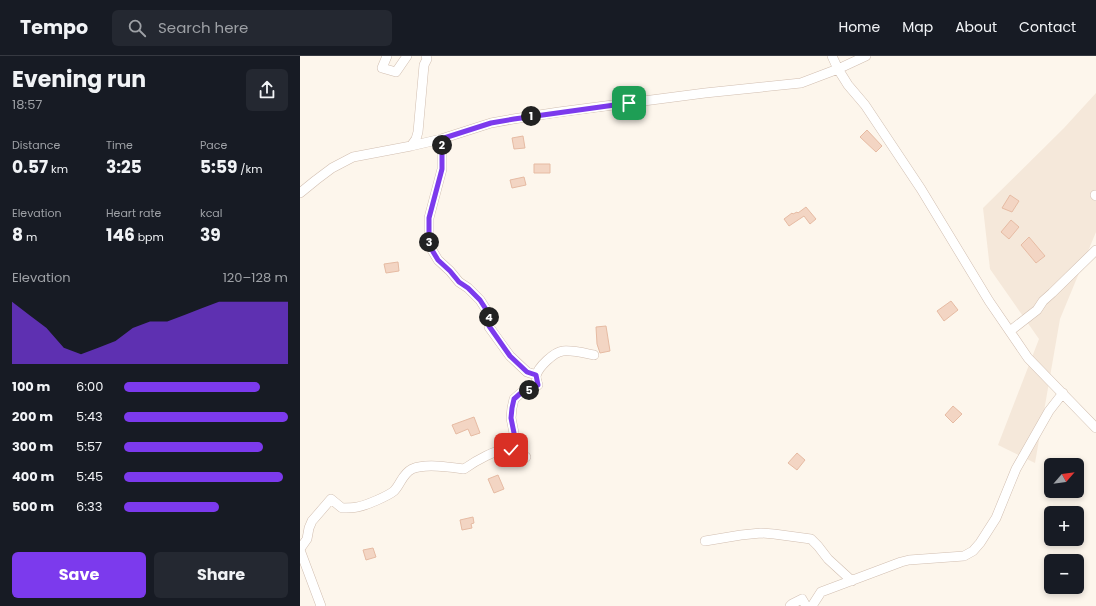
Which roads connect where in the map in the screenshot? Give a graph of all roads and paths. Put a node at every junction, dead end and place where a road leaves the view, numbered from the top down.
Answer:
1 (387, 56) edge
2 (407, 56) edge
3 (426, 56) edge
4 (832, 56) edge
5 (866, 56) edge
6 (838, 69) junction
7 (441, 139) junction
8 (411, 146) junction
9 (300, 193) edge
10 (1096, 250) edge
11 (1010, 331) junction
12 (594, 355) dead end
13 (536, 375) junction
14 (1063, 393) junction
15 (1096, 428) edge
16 (511, 450) junction
17 (526, 457) dead end
18 (705, 541) dead end
19 (300, 549) edge
20 (852, 581) junction
21 (321, 606) edge
22 (790, 606) edge
23 (806, 606) edge
24 (812, 606) edge

1 - 2 street
3 - 8 street
4 - 6 street
5 - 6 street
6 - 7 street
6 - 11 street
7 - 8 street
7 - 13 street
8 - 9 street
10 - 11 street
11 - 14 street
12 - 13 street
13 - 16 street
14 - 15 street
14 - 20 street
16 - 17 street
16 - 19 street
18 - 20 street
19 - 21 street
20 - 24 street
22 - 23 street

